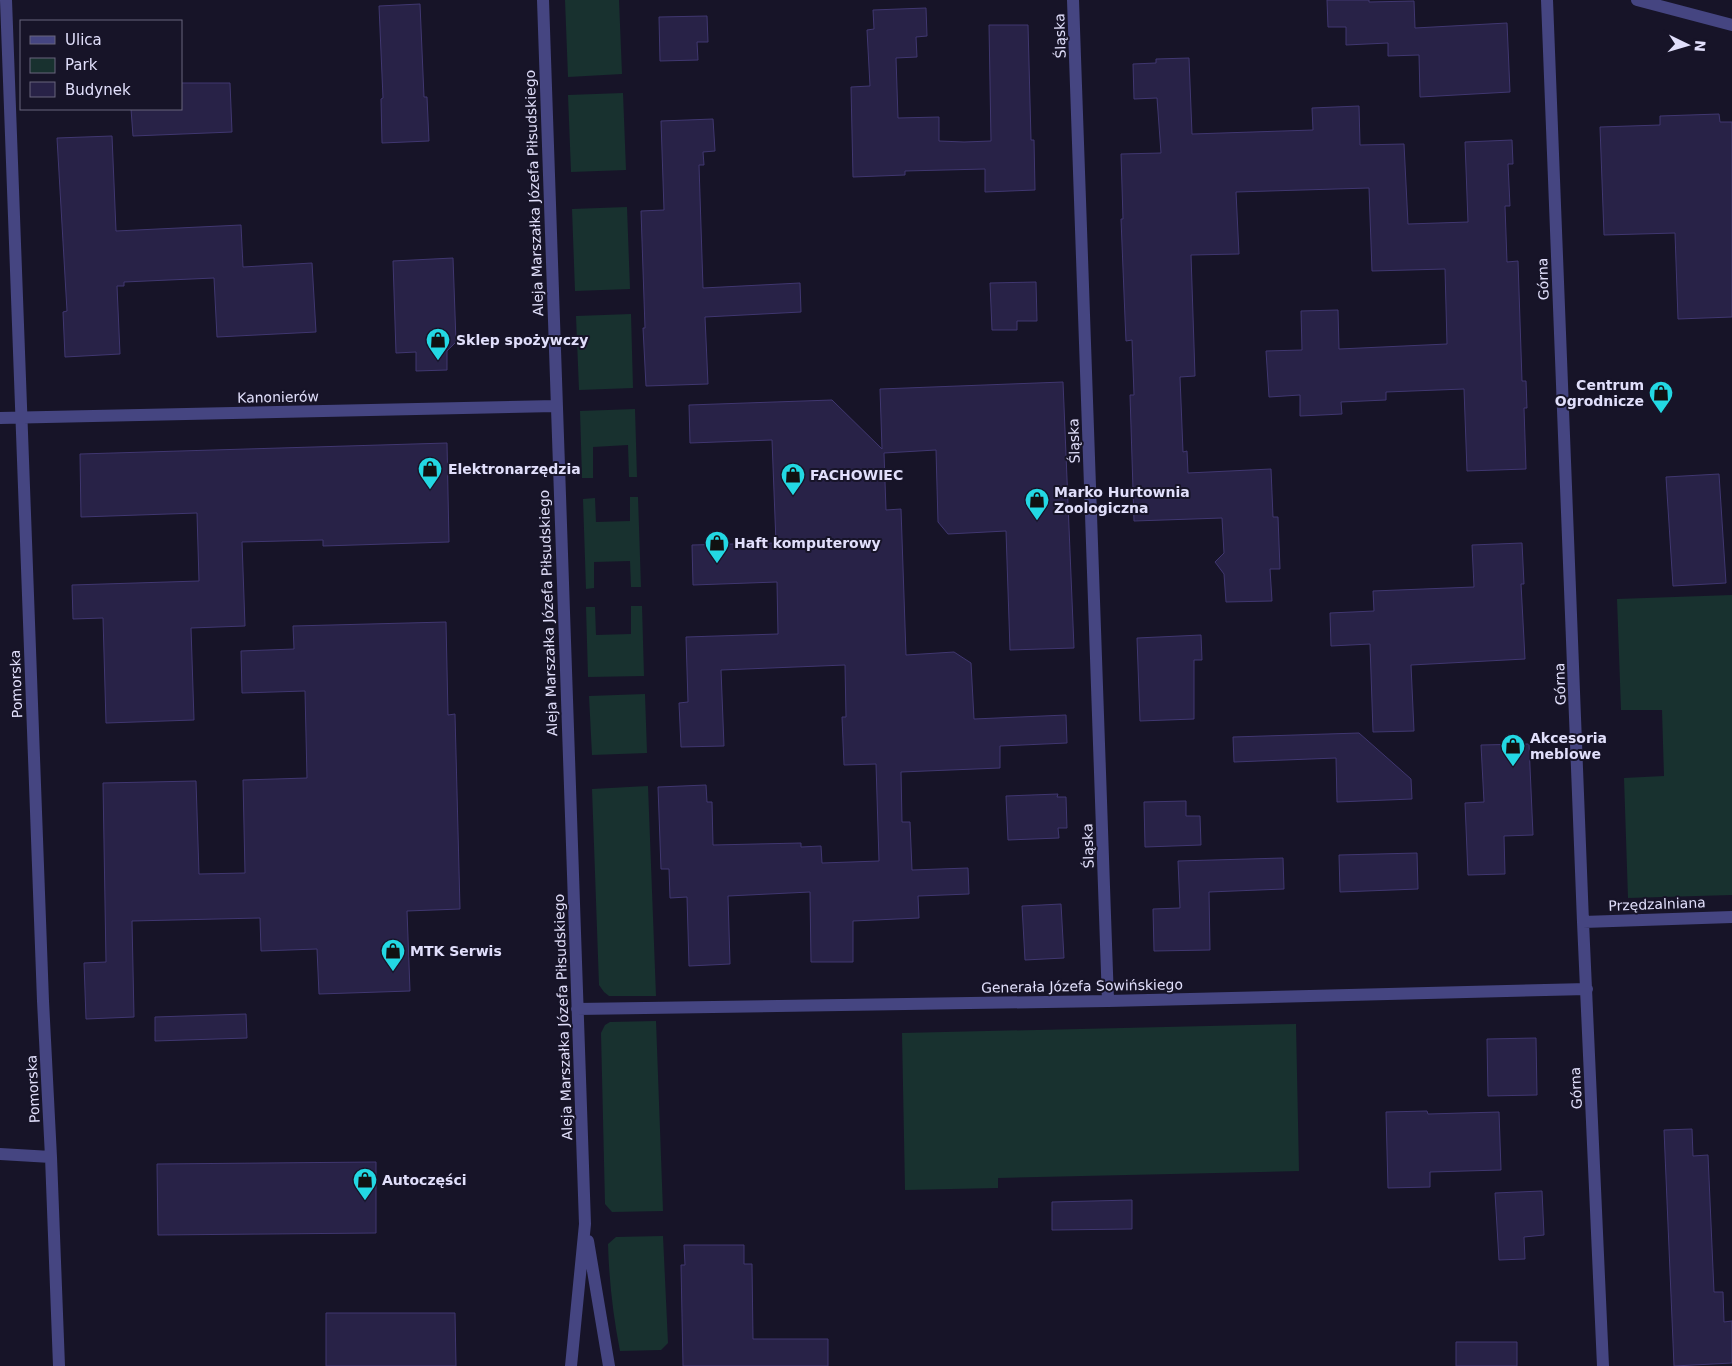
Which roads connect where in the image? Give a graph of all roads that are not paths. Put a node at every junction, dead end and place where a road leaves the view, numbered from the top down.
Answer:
1 (6, 0) edge
2 (543, 0) edge
3 (1073, 0) edge
4 (1547, 0) edge
5 (1637, 0) edge
6 (1732, 25) edge
7 (556, 406) junction
8 (0, 418) edge
9 (21, 418) junction
10 (1732, 917) edge
11 (1583, 922) junction
12 (1586, 989) junction
13 (1108, 1001) junction
14 (577, 1009) junction
15 (0, 1154) edge
16 (52, 1157) junction
17 (585, 1224) junction
18 (59, 1366) edge
19 (571, 1366) edge
20 (609, 1366) edge
21 (1603, 1366) edge

1 - 9 street, Pomorska
2 - 7 street, Aleja Marszałka Józefa Piłsudskiego
3 - 13 street, Śląska
4 - 11 street, Górna
5 - 6 street
7 - 9 street, Kanonierów
7 - 14 street, Aleja Marszałka Józefa Piłsudskiego
8 - 9 street, Kanonierów
9 - 16 street, Pomorska
10 - 11 street, Przędzalniana
11 - 12 street, Górna
12 - 13 street, Generała Józefa Sowińskiego
12 - 21 street, Górna
13 - 14 street, Generała Józefa Sowińskiego
14 - 17 street, Aleja Marszałka Józefa Piłsudskiego
15 - 16 street
16 - 18 street, Pomorska
17 - 19 street, Aleja Marszałka Józefa Piłsudskiego
17 - 20 street, Aleja Marszałka Józefa Piłsudskiego

